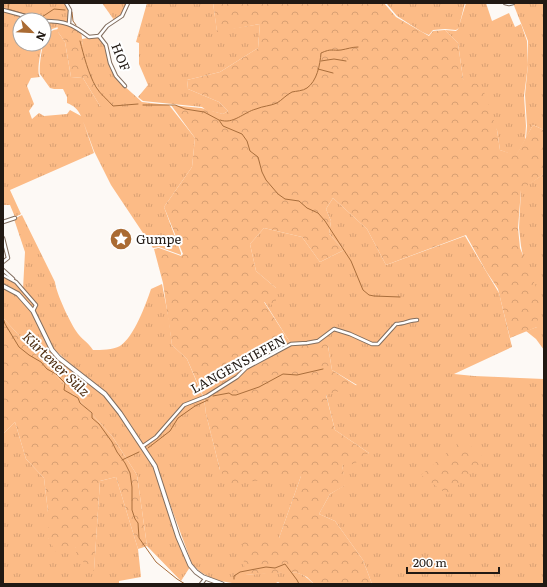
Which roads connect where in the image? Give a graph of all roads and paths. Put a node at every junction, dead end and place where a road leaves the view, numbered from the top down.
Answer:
1 (66, 3) edge
2 (128, 3) edge
3 (505, 3) edge
4 (512, 3) edge
5 (52, 21) edge
6 (69, 23) junction
7 (99, 36) junction
8 (125, 86) dead end
9 (15, 218) dead end
10 (3, 222) edge
11 (3, 238) edge
12 (3, 262) edge
13 (3, 270) edge
14 (3, 275) edge
15 (16, 282) junction
16 (3, 286) edge
17 (33, 311) junction
18 (417, 320) dead end
19 (143, 446) junction
20 (206, 579) junction
21 (201, 584) edge
22 (222, 584) edge

1 - 6 street
2 - 7 street, HOF
3 - 4 street
5 - 6 street, HOF
6 - 7 street, HOF
7 - 8 street, HOF
9 - 10 street
11 - 12 street
13 - 15 street
14 - 15 street
15 - 17 street
16 - 17 main road
17 - 19 main road
18 - 19 street, LANGENSIEFEN
19 - 20 main road
20 - 21 street
20 - 22 main road

